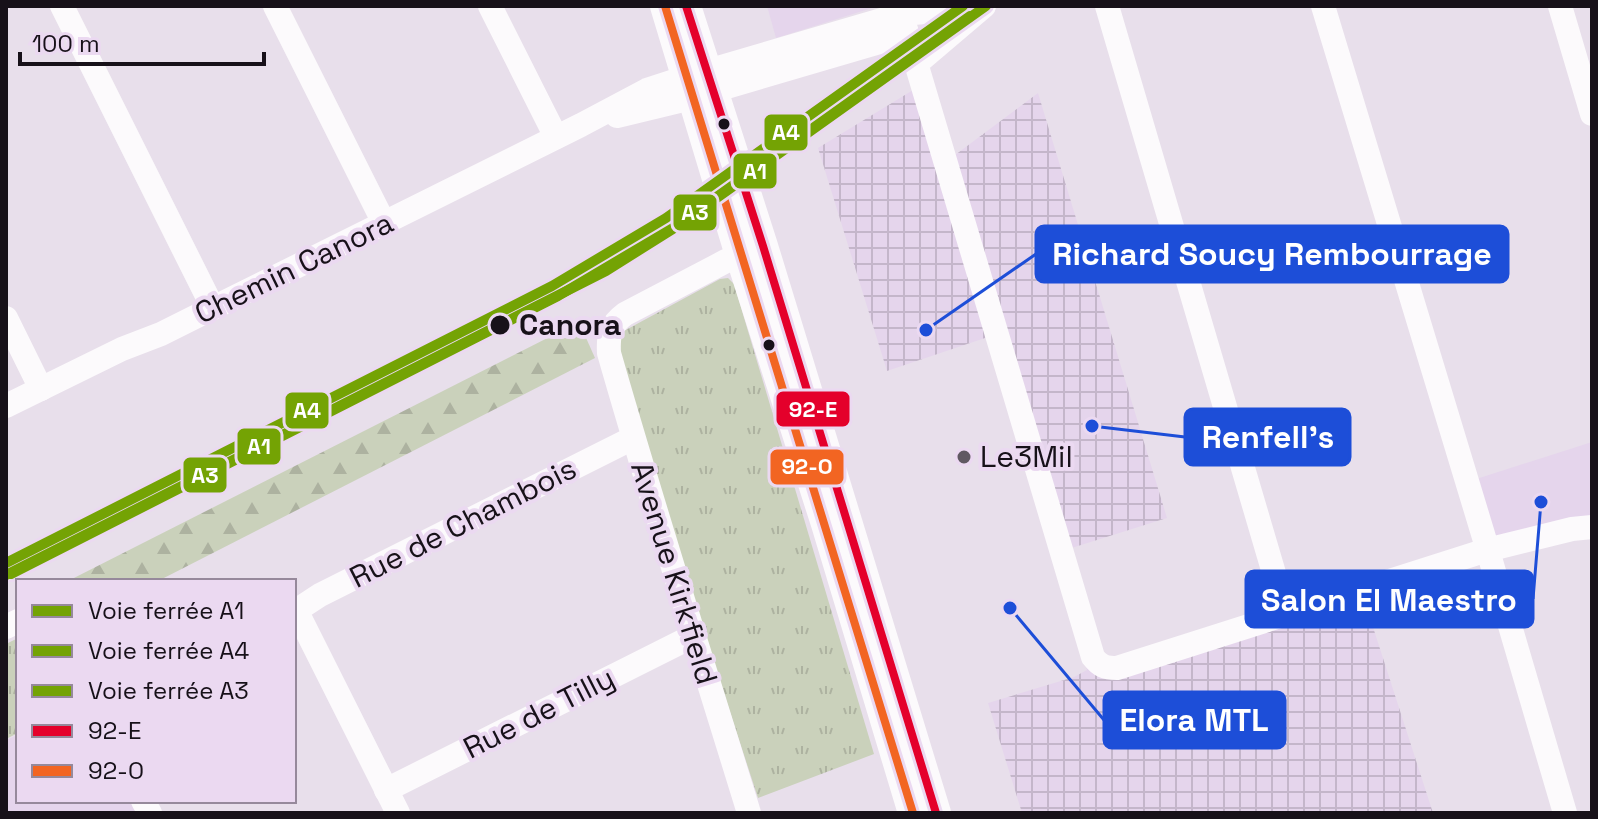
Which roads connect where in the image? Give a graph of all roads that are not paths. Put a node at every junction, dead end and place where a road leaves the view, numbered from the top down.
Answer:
1 (62, 6) edge
2 (275, 6) edge
3 (490, 6) edge
4 (665, 6) edge
5 (686, 6) edge
6 (952, 6) edge
7 (984, 6) edge
8 (1107, 6) edge
9 (1323, 6) edge
10 (1560, 6) edge
11 (903, 18) edge
12 (917, 63) junction
13 (700, 84) junction
14 (1592, 114) edge
15 (556, 137) junction
16 (384, 223) junction
17 (752, 250) junction
18 (213, 308) junction
19 (6, 318) edge
20 (41, 389) junction
21 (6, 406) edge
22 (633, 438) junction
23 (1592, 527) edge
24 (1487, 550) junction
25 (296, 610) edge
26 (296, 613) edge
27 (1286, 614) junction
28 (693, 636) junction
29 (386, 790) junction
30 (398, 813) edge
31 (749, 813) edge
32 (913, 813) edge
33 (936, 813) edge
34 (1565, 813) edge

1 - 18 street
2 - 16 street
3 - 15 street
4 - 13 main road
5 - 13 main road
6 - 11 street, Chemin Canora
7 - 12 street
8 - 27 street
9 - 24 street
10 - 14 street
11 - 12 street
11 - 13 street, Chemin Canora
12 - 27 street
13 - 15 street, Chemin Canora
13 - 17 main road
15 - 16 street, Chemin Canora
16 - 18 street, Chemin Canora
17 - 22 street, Avenue Kirkfield
17 - 32 main road
17 - 33 main road
18 - 20 street, Chemin Canora
19 - 20 street
20 - 21 street, Chemin Canora
22 - 25 street, Rue de Chambois
22 - 28 street, Avenue Kirkfield
23 - 24 street
24 - 27 street
24 - 34 street
26 - 29 street
28 - 29 street, Rue de Tilly
28 - 31 street, Avenue Kirkfield
29 - 30 street

